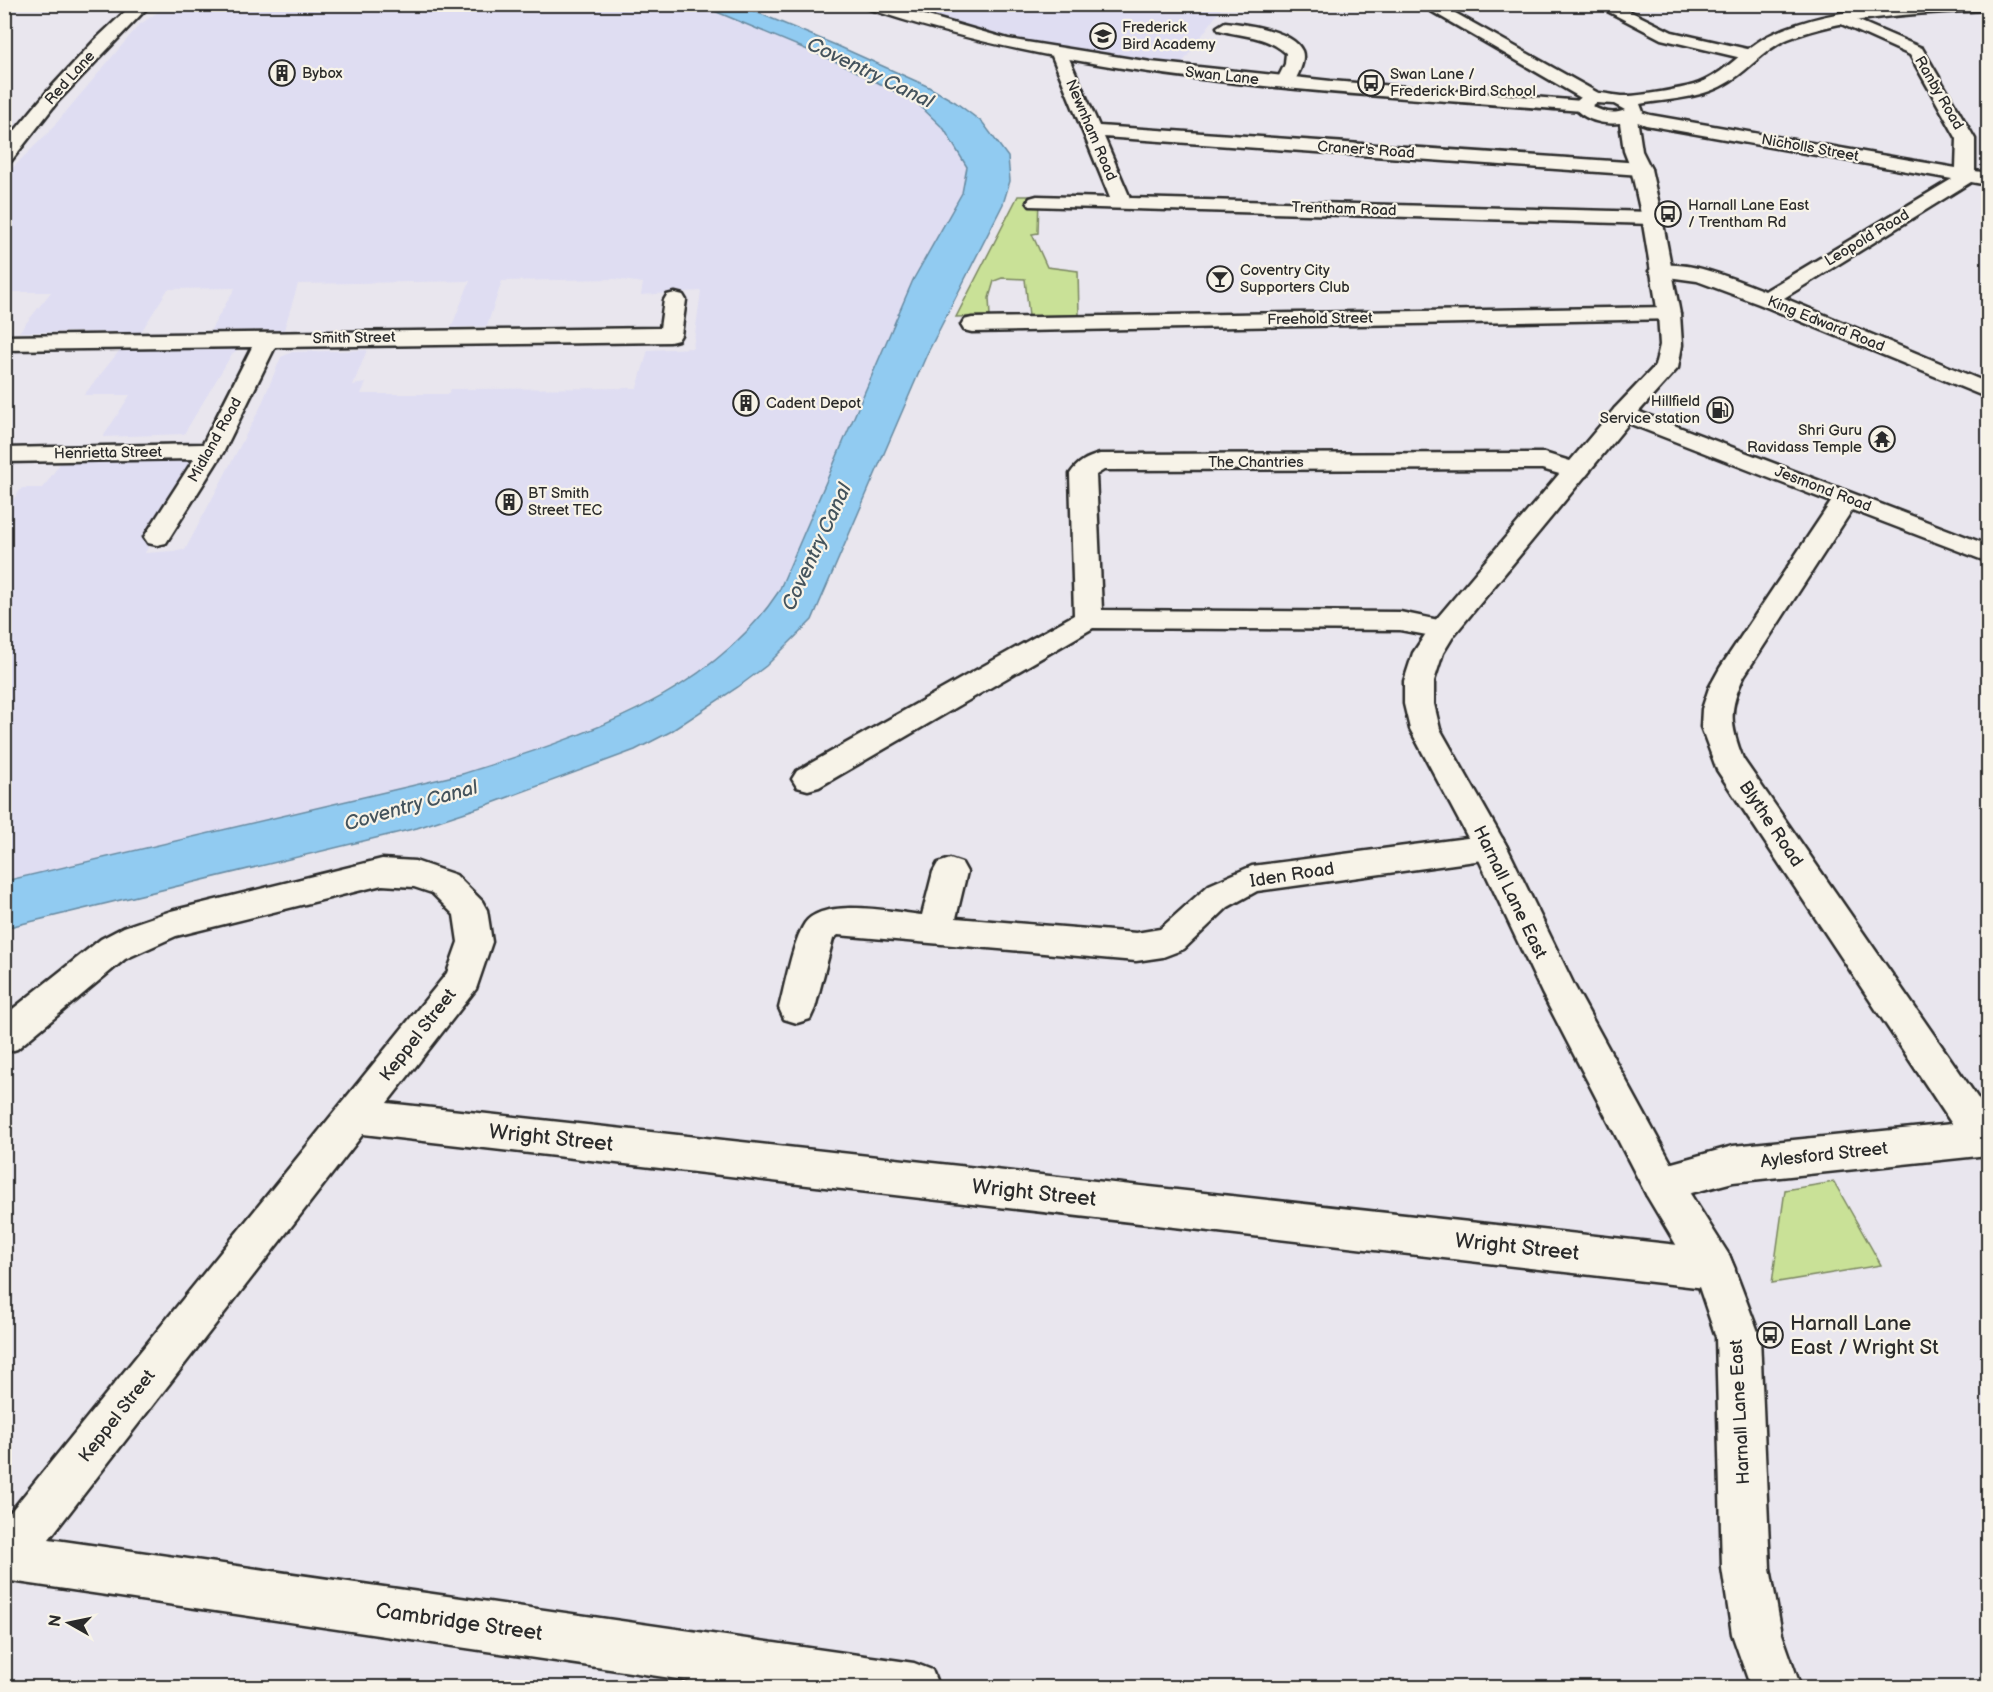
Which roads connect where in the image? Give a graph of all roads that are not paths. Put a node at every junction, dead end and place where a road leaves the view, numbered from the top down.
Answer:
1 (143, 4) edge
2 (869, 4) edge
3 (1427, 4) edge
4 (1602, 4) edge
5 (1979, 5) edge
6 (1845, 20) junction
7 (1225, 27) dead end
8 (1750, 55) junction
9 (1060, 56) junction
10 (1285, 82) junction
11 (1591, 106) junction
12 (1628, 111) junction
13 (1091, 131) junction
14 (4, 157) edge
15 (1637, 160) junction
16 (1965, 175) junction
17 (1989, 179) edge
18 (1037, 202) dead end
19 (1122, 203) junction
20 (1652, 218) junction
21 (1660, 271) junction
22 (1767, 299) junction
23 (675, 300) dead end
24 (1669, 314) junction
25 (972, 325) dead end
26 (267, 339) junction
27 (4, 343) edge
28 (1982, 381) edge
29 (1624, 413) junction
30 (213, 451) junction
31 (4, 455) edge
32 (1577, 471) junction
33 (1847, 498) junction
34 (157, 537) dead end
35 (1989, 554) edge
36 (1088, 619) junction
37 (1443, 629) junction
38 (808, 779) dead end
39 (1490, 847) junction
40 (950, 872) dead end
41 (936, 929) junction
42 (797, 1008) dead end
43 (4, 1038) edge
44 (354, 1116) junction
45 (1986, 1139) edge
46 (1661, 1183) junction
47 (1714, 1269) junction
48 (5, 1556) edge
49 (914, 1688) edge
50 (1776, 1688) edge

1 - 14 street, Red Lane
2 - 9 street, Swan Lane
3 - 11 street, Harnall Lane East
4 - 8 street
5 - 6 street
6 - 8 street
6 - 16 street, Ranby Road
7 - 10 street
8 - 12 street
9 - 10 street, Swan Lane
9 - 13 street, Newnham Road
10 - 11 street, Swan Lane
11 - 12 street, Swan Lane
11 - 15 street, Harnall Lane East
12 - 15 street, Harnall Lane East
12 - 16 street, Nicholls Street
13 - 15 street, Craner's Road
13 - 19 street, Newnham Road
15 - 20 street, Harnall Lane East
16 - 17 street, Nicholls Street
16 - 22 street, Leopold Road
18 - 19 street, Trentham Road
19 - 20 street, Trentham Road
20 - 21 street, Harnall Lane East
21 - 22 street, King Edward Road
21 - 24 street, Harnall Lane East
22 - 28 street, King Edward Road
23 - 26 street, Smith Street
24 - 25 street, Freehold Street
24 - 29 street, Harnall Lane East
26 - 27 street, Smith Street
26 - 30 street, Midland Road
29 - 32 street, Harnall Lane East
29 - 33 street, Jesmond Road
30 - 31 street, Henrietta Street
30 - 34 street, Midland Road
32 - 36 street, The Chantries
32 - 37 street, Harnall Lane East
33 - 35 street, Jesmond Road
33 - 45 street, Blythe Road
36 - 37 street
36 - 38 street
37 - 39 street, Harnall Lane East
39 - 41 street, Iden Road
39 - 46 street, Harnall Lane East
40 - 41 street
41 - 42 street, Iden Road
43 - 44 street, Keppel Street
44 - 47 street, Wright Street
44 - 48 street, Keppel Street
45 - 46 street, Aylesford Street
46 - 47 street, Harnall Lane East
47 - 50 street, Harnall Lane East
48 - 49 street, Cambridge Street

